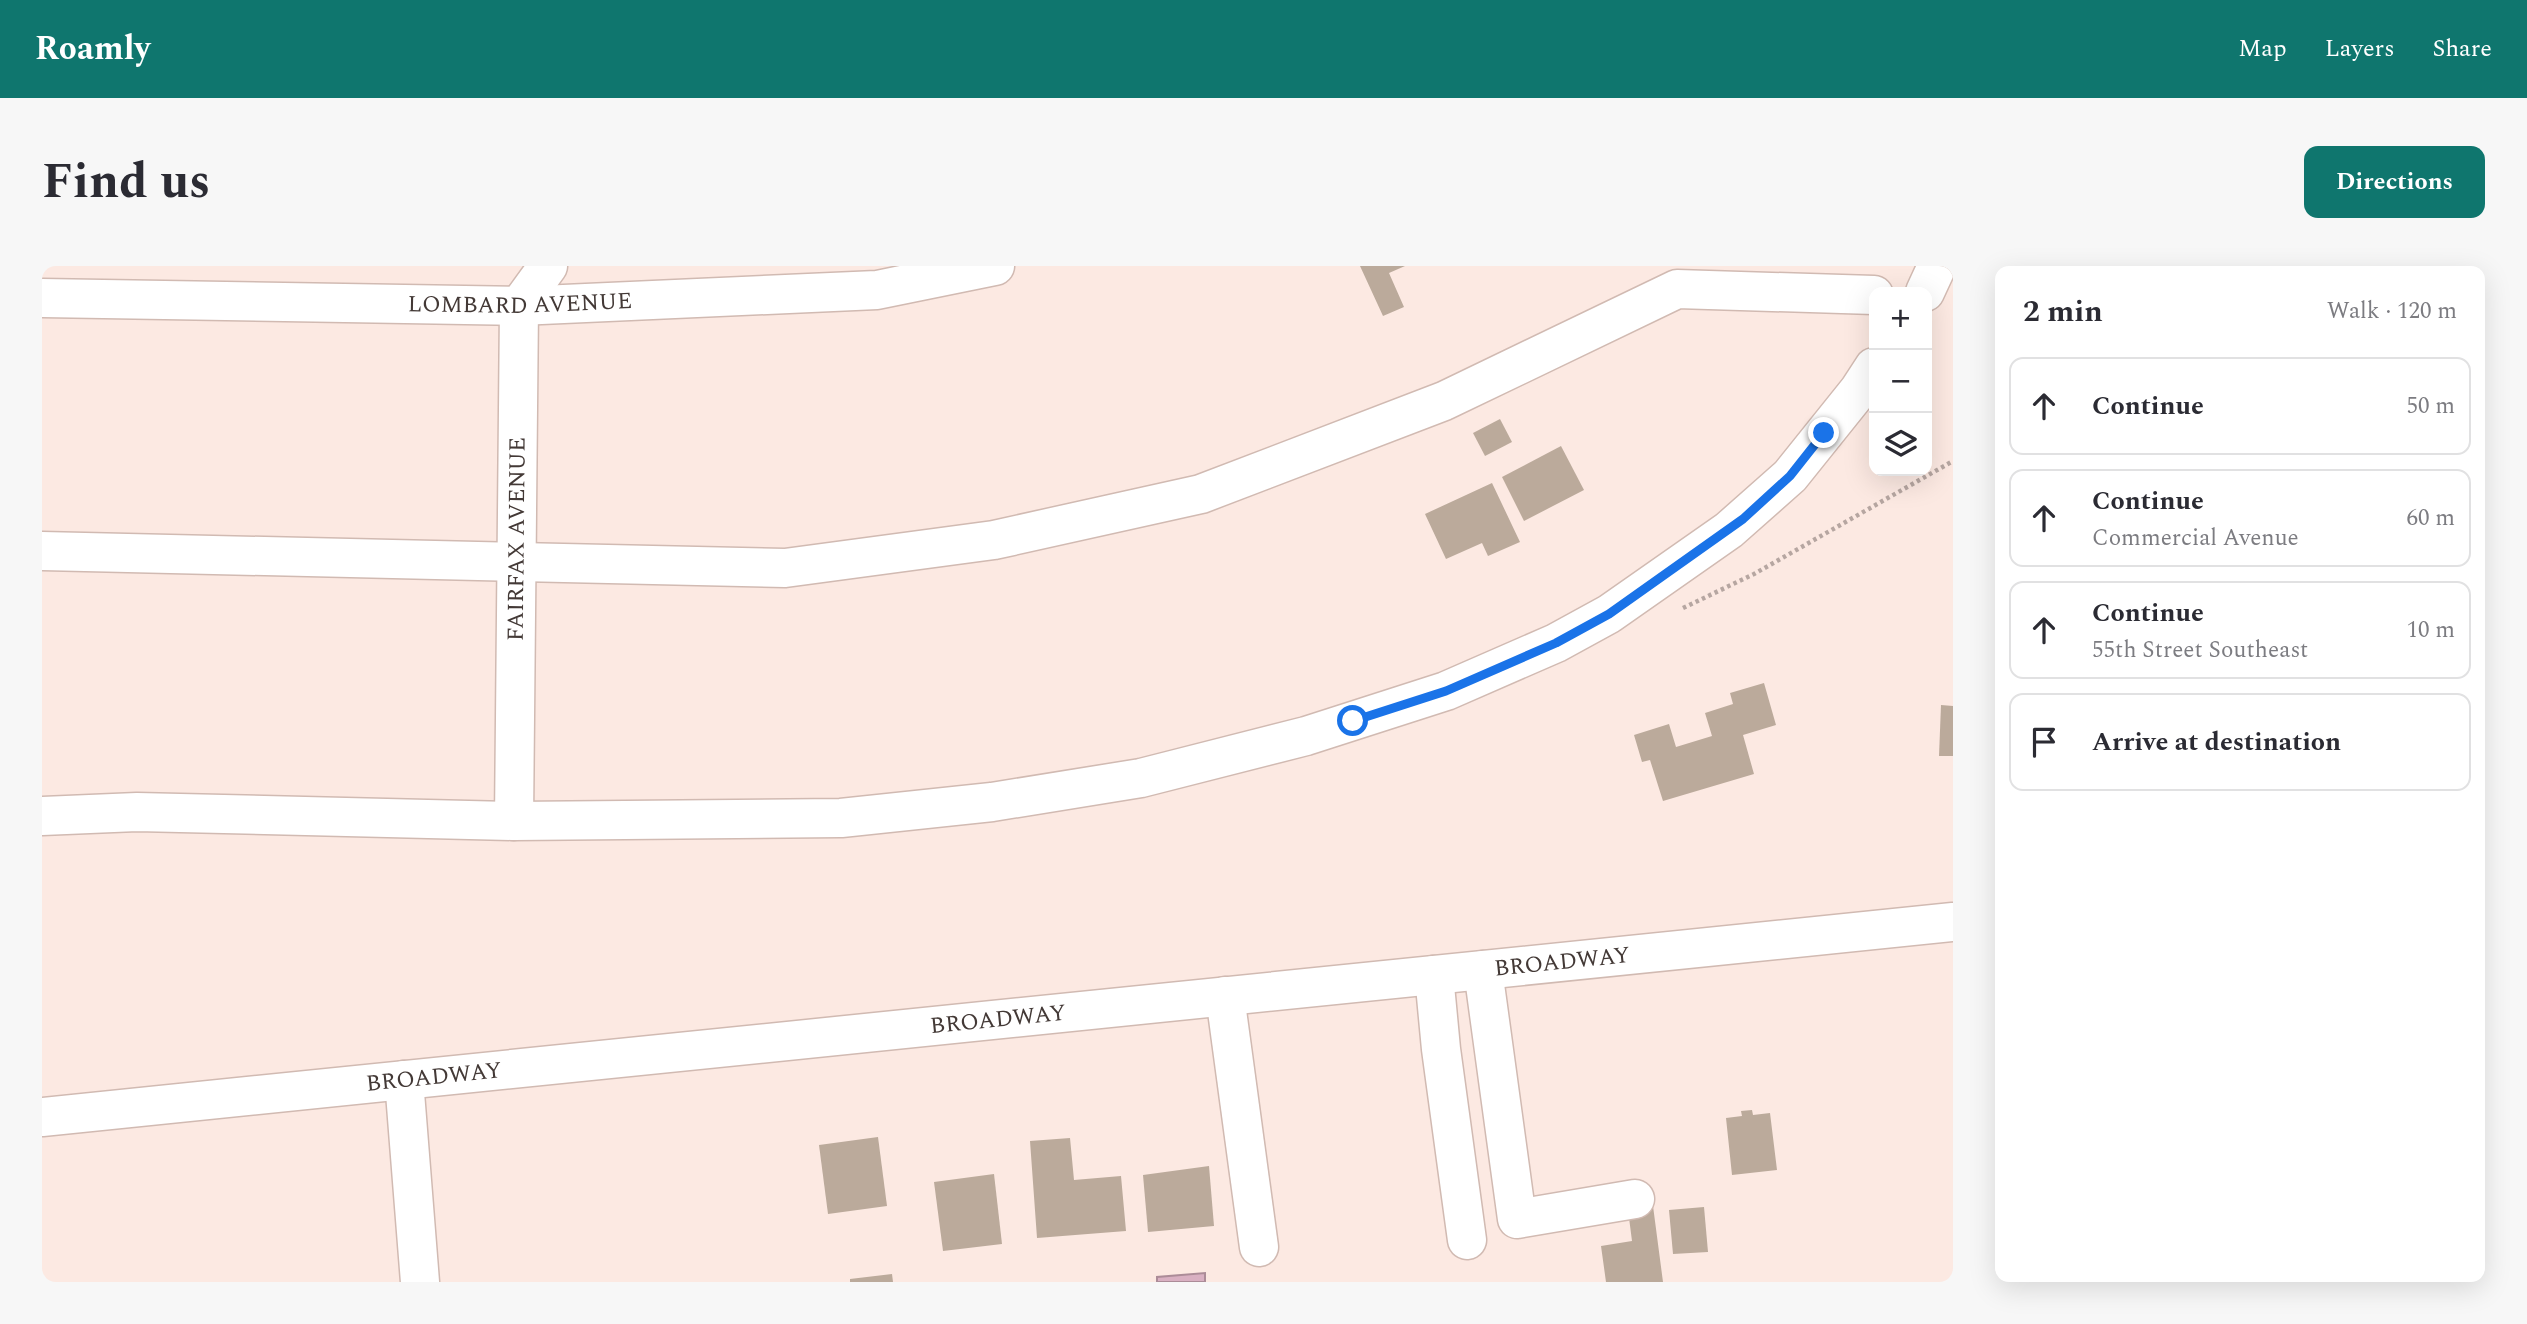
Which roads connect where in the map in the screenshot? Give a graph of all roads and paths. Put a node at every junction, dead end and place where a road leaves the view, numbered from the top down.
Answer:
1 (548, 266) edge
2 (995, 266) edge
3 (1937, 266) edge
4 (1927, 287) edge
5 (1869, 295) edge
6 (42, 298) edge
7 (519, 306) junction
8 (1869, 375) edge
9 (1953, 461) edge
10 (42, 551) edge
11 (516, 562) junction
12 (1678, 610) dead end
13 (42, 816) edge
14 (514, 821) junction
15 (1953, 922) edge
16 (1483, 970) junction
17 (1434, 975) junction
18 (1225, 996) junction
19 (404, 1080) junction
20 (42, 1117) edge
21 (1635, 1199) dead end
22 (1467, 1240) dead end
23 (1259, 1247) dead end
24 (420, 1282) edge

1 - 7 street
2 - 7 street, LOMBARD AVENUE
3 - 4 street
5 - 11 street
6 - 7 street, LOMBARD AVENUE
7 - 11 street, FAIRFAX AVENUE
8 - 14 street
9 - 12 path
10 - 11 street
11 - 14 street, FAIRFAX AVENUE
13 - 14 street
15 - 16 street, BROADWAY
16 - 17 street, BROADWAY
16 - 21 street
17 - 18 street, BROADWAY
17 - 22 street
18 - 19 street, BROADWAY
18 - 23 street
19 - 20 street, BROADWAY
19 - 24 street

